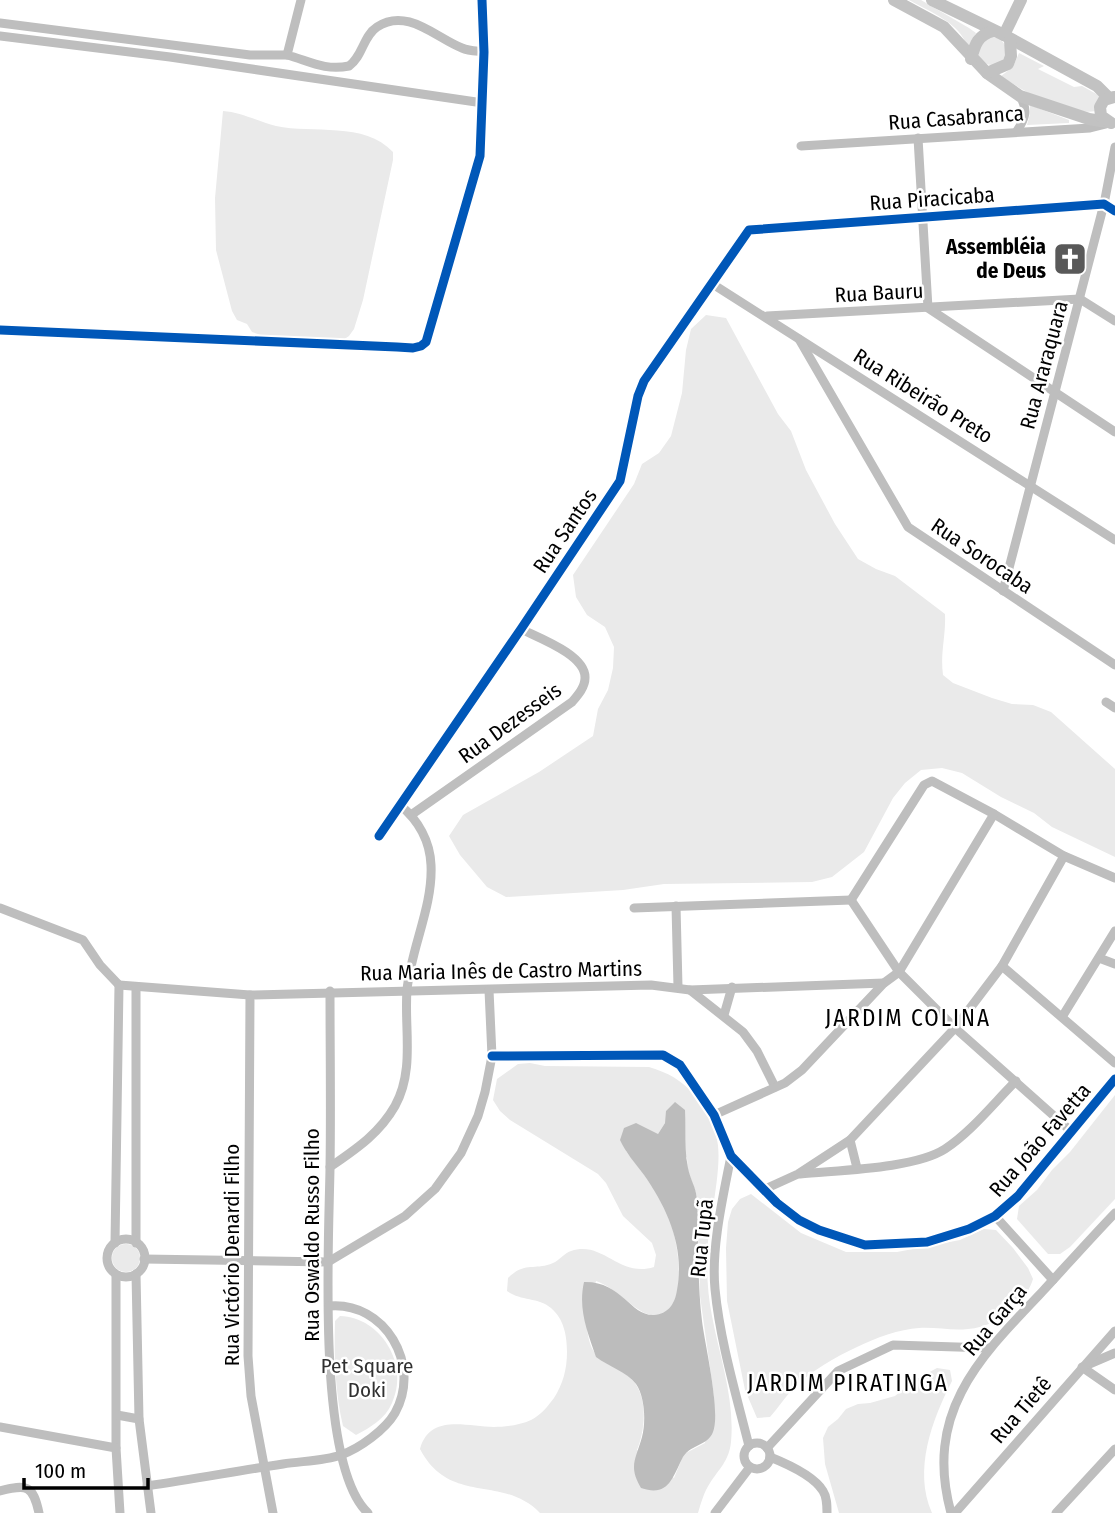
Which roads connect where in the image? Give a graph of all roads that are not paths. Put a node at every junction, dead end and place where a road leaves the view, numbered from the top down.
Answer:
1 (301, 0) edge
2 (482, 0) edge
3 (894, 0) edge
4 (932, 0) edge
5 (1021, 0) edge
6 (0, 23) edge
7 (1002, 35) junction
8 (0, 36) edge
9 (484, 52) junction
10 (287, 55) junction
11 (971, 58) junction
12 (987, 73) junction
13 (1020, 96) junction
14 (1112, 97) edge
15 (483, 103) junction
16 (1111, 123) edge
17 (1017, 131) junction
18 (918, 138) junction
19 (801, 146) dead end
20 (1115, 147) edge
21 (1104, 204) junction
22 (1115, 211) edge
23 (922, 217) junction
24 (749, 230) joint
25 (711, 284) junction
26 (1080, 299) junction
27 (928, 308) junction
28 (765, 316) junction
29 (1115, 321) edge
30 (0, 330) edge
31 (798, 337) junction
32 (1054, 393) junction
33 (1115, 432) edge
34 (1032, 486) junction
35 (1115, 540) edge
36 (1003, 591) junction
37 (522, 629) junction
38 (1114, 662) edge
39 (400, 805) junction
40 (994, 814) junction
41 (411, 815) junction
42 (379, 836) dead end
43 (1064, 856) junction
44 (1115, 878) edge
45 (851, 900) junction
46 (676, 906) junction
47 (0, 908) edge
48 (634, 908) dead end
49 (1115, 931) edge
50 (1099, 958) junction
51 (1115, 964) edge
52 (1002, 965) junction
53 (899, 972) junction
54 (884, 983) junction
55 (118, 985) junction
56 (136, 987) junction
57 (678, 987) junction
58 (732, 987) junction
59 (407, 990) junction
60 (489, 990) junction
61 (690, 990) junction
62 (330, 991) junction
63 (250, 995) junction
64 (724, 1015) junction
65 (1062, 1017) junction
66 (955, 1028) junction
67 (492, 1056) junction
68 (1115, 1063) edge
69 (1115, 1079) edge
70 (1016, 1081) junction
71 (775, 1087) junction
72 (714, 1115) junction
73 (1072, 1132) junction
74 (850, 1140) junction
75 (731, 1156) junction
76 (330, 1167) junction
77 (857, 1168) junction
78 (798, 1174) junction
79 (765, 1189) junction
80 (1115, 1213) edge
81 (995, 1216) junction
82 (115, 1243) junction
83 (136, 1243) junction
84 (144, 1259) junction
85 (250, 1260) junction
86 (328, 1262) junction
87 (136, 1274) junction
88 (116, 1275) junction
89 (1053, 1280) junction
90 (329, 1306) junction
91 (1115, 1331) edge
92 (989, 1348) junction
93 (1115, 1353) edge
94 (1082, 1367) junction
95 (1115, 1390) edge
96 (117, 1415) junction
97 (139, 1419) junction
98 (0, 1427) edge
99 (748, 1446) junction
100 (116, 1448) junction
101 (1115, 1449) edge
102 (769, 1452) junction
103 (341, 1455) junction
104 (262, 1467) junction
105 (750, 1467) junction
106 (147, 1486) junction
107 (0, 1491) edge
108 (39, 1513) edge
109 (121, 1513) edge
110 (151, 1513) edge
111 (273, 1513) edge
112 (368, 1513) edge
113 (715, 1513) edge
114 (827, 1513) edge
115 (953, 1513) edge
116 (1056, 1513) edge

1 - 10 street
2 - 9 street
3 - 11 main road
4 - 7 main road
5 - 7 main road
6 - 10 street
7 - 11 main road
7 - 12 main road
7 - 14 main road
8 - 15 street
9 - 10 street
9 - 15 street
11 - 12 main road
12 - 13 main road
13 - 16 main road
13 - 17 street
14 - 16 main road
15 - 30 street
16 - 17 street, Rua Casabranca
17 - 18 street, Rua Casabranca
18 - 19 street, Rua Casabranca
18 - 23 street
20 - 21 street, Rua Araraquara
21 - 22 street
21 - 23 street, Rua Piracicaba
21 - 26 street, Rua Araraquara
23 - 24 street, Rua Piracicaba
23 - 27 street
24 - 25 street, Rua Santos
25 - 28 street, Rua Ribeirão Preto
25 - 37 street, Rua Santos
26 - 27 street, Rua Bauru
26 - 29 street
26 - 32 street, Rua Araraquara
27 - 28 street, Rua Bauru
27 - 32 street
28 - 31 street, Rua Ribeirão Preto
31 - 34 street, Rua Ribeirão Preto
31 - 36 street, Rua Sorocaba
32 - 33 street
32 - 34 street, Rua Araraquara
34 - 35 street, Rua Ribeirão Preto
34 - 36 street, Rua Araraquara
36 - 38 street, Rua Sorocaba
37 - 39 street, Rua Santos
37 - 41 street, Rua Dezesseis
39 - 41 street
39 - 42 street, Rua Santos
40 - 43 street
40 - 45 street
40 - 53 street
41 - 59 street
43 - 44 street
43 - 52 street
45 - 46 street
45 - 53 street
46 - 48 street
46 - 57 street
47 - 55 street
49 - 50 street
50 - 51 street
50 - 65 street
52 - 65 street
52 - 66 street
53 - 54 street
53 - 66 street
54 - 58 street, Rua Maria Inês de Castro Martins
54 - 71 street
55 - 56 street, Rua Maria Inês de Castro Martins
55 - 82 street
56 - 63 street, Rua Maria Inês de Castro Martins
56 - 83 street
57 - 60 street, Rua Maria Inês de Castro Martins
57 - 61 street, Rua Maria Inês de Castro Martins
58 - 61 street, Rua Maria Inês de Castro Martins
58 - 64 street
59 - 60 street, Rua Maria Inês de Castro Martins
59 - 62 street, Rua Maria Inês de Castro Martins
59 - 76 street
60 - 67 street
61 - 64 street
62 - 63 street, Rua Maria Inês de Castro Martins
62 - 76 street, Rua Oswaldo Russo Filho
63 - 85 street, Rua Victório Denardi Filho
64 - 71 street
65 - 68 street
66 - 70 street
66 - 74 street
67 - 72 street, Rua João Favetta
67 - 86 street
69 - 73 street, Rua João Favetta
70 - 73 street
70 - 77 street
71 - 72 street
72 - 75 street, Rua João Favetta
73 - 81 street, Rua João Favetta
74 - 77 street
74 - 78 street
75 - 79 street, Rua João Favetta
75 - 99 street, Rua Tupã
76 - 86 street, Rua Oswaldo Russo Filho
77 - 78 street
78 - 79 street
79 - 81 street, Rua João Favetta
80 - 89 street, Rua Garça
81 - 89 street
82 - 83 street
82 - 88 street
83 - 84 street
84 - 85 street
84 - 87 street
85 - 86 street
85 - 104 street, Rua Victório Denardi Filho
86 - 90 street, Rua Oswaldo Russo Filho
87 - 88 street
87 - 97 street
88 - 96 street
89 - 92 street, Rua Garça
90 - 103 street, Rua Oswaldo Russo Filho
90 - 103 street
91 - 94 street, Rua Tietê
92 - 102 street
92 - 115 street, Rua Garça
93 - 94 street
94 - 95 street
94 - 115 street, Rua Tietê
96 - 97 street
96 - 100 street
97 - 106 street
98 - 100 street
99 - 102 street
99 - 105 street
100 - 109 street
101 - 116 street
102 - 105 street
102 - 114 street
103 - 104 street
103 - 112 street, Rua Oswaldo Russo Filho
104 - 106 street
104 - 111 street, Rua Victório Denardi Filho
105 - 113 street
106 - 110 street
107 - 108 street

